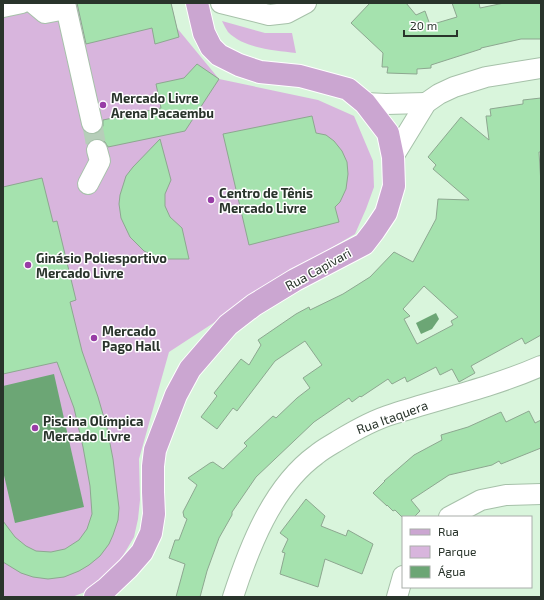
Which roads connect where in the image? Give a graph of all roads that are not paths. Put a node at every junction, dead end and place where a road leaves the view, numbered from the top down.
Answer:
1 (22, 3) edge
2 (33, 3) edge
3 (201, 3) edge
4 (221, 3) edge
5 (302, 3) edge
6 (66, 6) edge
7 (3, 7) edge
8 (541, 68) edge
9 (365, 103) junction
10 (426, 103) junction
11 (92, 123) tunnel mouth
12 (97, 150) tunnel mouth
13 (393, 157) junction
14 (88, 184) dead end
15 (541, 366) edge
16 (541, 494) edge
17 (451, 516) edge
18 (402, 580) edge
19 (95, 597) edge
20 (233, 597) edge
21 (397, 597) edge

1 - 7 street
2 - 6 street
3 - 9 main road, Rua Capivari
4 - 5 street
6 - 11 street
8 - 10 street
9 - 10 street
9 - 13 main road, Rua Capivari
10 - 13 street
12 - 14 street
13 - 19 main road, Rua Capivari
15 - 20 street, Rua Itaquera
16 - 17 street
18 - 21 street

